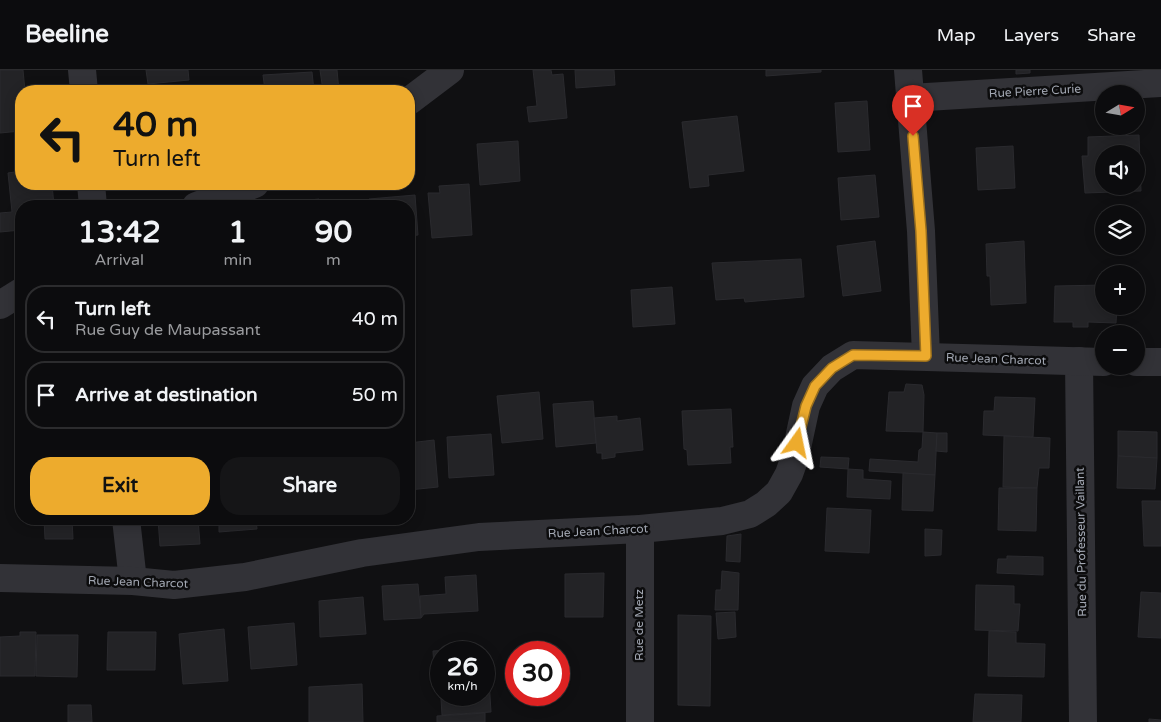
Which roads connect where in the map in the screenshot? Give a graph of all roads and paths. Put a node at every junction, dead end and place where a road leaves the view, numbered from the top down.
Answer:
1 (82, 70) edge
2 (450, 70) edge
3 (908, 70) edge
4 (1161, 83) edge
5 (83, 85) edge
6 (415, 96) edge
7 (910, 98) junction
8 (239, 190) edge
9 (212, 200) edge
10 (15, 296) edge
11 (0, 305) edge
12 (926, 356) junction
13 (1091, 361) edge
14 (1145, 362) edge
15 (1161, 362) edge
16 (127, 525) edge
17 (640, 529) junction
18 (0, 578) edge
19 (133, 581) junction
20 (640, 722) edge
21 (1083, 722) edge

1 - 5 street
2 - 6 street
3 - 7 street
4 - 7 street, Rue Pierre Curie
7 - 12 street
8 - 9 street
10 - 11 street
12 - 13 street, Rue Jean Charcot
12 - 17 street, Rue Jean Charcot
13 - 21 street, Rue du Professeur Vaillant
14 - 15 street
16 - 19 street
17 - 19 street, Rue Jean Charcot
17 - 20 street, Rue de Metz
18 - 19 street, Rue Jean Charcot

